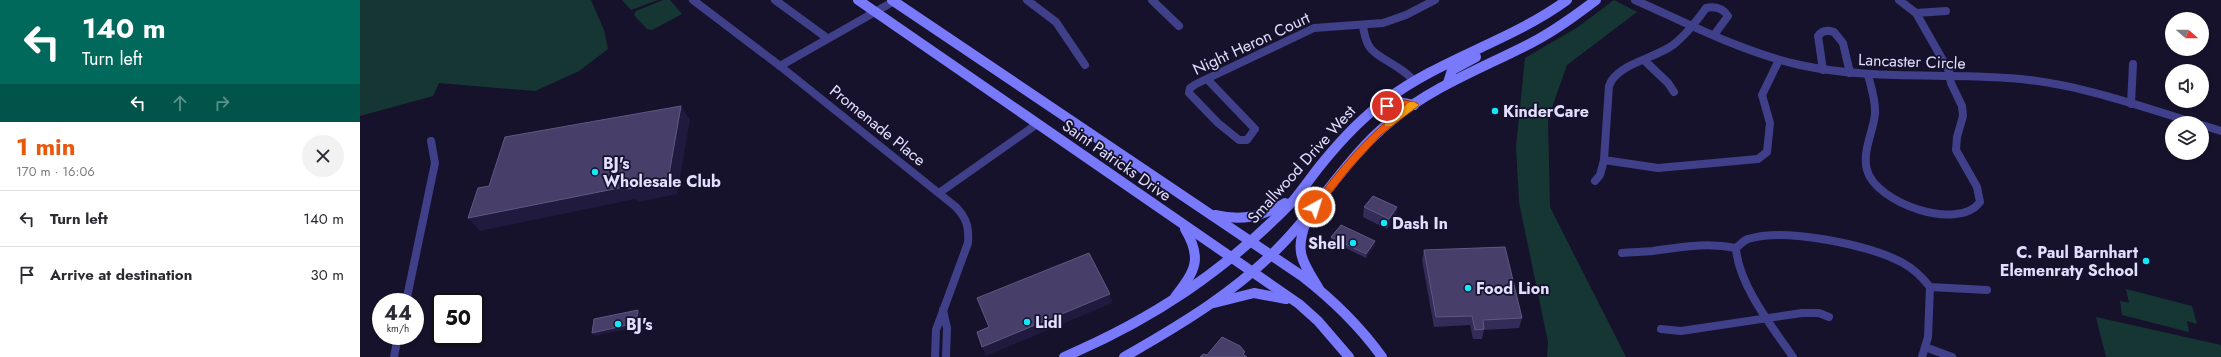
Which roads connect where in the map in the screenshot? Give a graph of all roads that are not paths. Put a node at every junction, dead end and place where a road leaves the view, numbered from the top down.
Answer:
1 (692, 0) edge
2 (775, 0) edge
3 (858, 0) edge
4 (894, 0) edge
5 (1027, 0) edge
6 (1152, 0) edge
7 (1435, 0) edge
8 (1567, 0) edge
9 (1596, 0) edge
10 (1635, 0) edge
11 (1899, 0) edge
12 (1554, 9) junction
13 (1946, 11) dead end
14 (875, 12) junction
15 (1916, 13) junction
16 (1364, 25) junction
17 (1692, 25) junction
18 (1179, 26) dead end
19 (1714, 35) junction
20 (828, 38) junction
21 (1779, 60) junction
22 (1645, 61) junction
23 (2133, 64) dead end
24 (1085, 65) dead end
25 (780, 66) junction
26 (1824, 70) junction
27 (1850, 73) junction
28 (1868, 75) junction
29 (1949, 77) junction
30 (1207, 79) junction
31 (1415, 81) junction
32 (1448, 84) junction
33 (1674, 92) dead end
34 (2131, 104) junction
35 (1414, 105) junction
36 (2171, 116) edge
37 (1037, 124) junction
38 (2209, 127) edge
39 (2221, 131) edge
40 (431, 141) dead end
41 (1341, 143) junction
42 (1604, 160) junction
43 (1595, 182) dead end
44 (939, 193) junction
45 (1297, 196) junction
46 (1207, 213) junction
47 (1309, 215) junction
48 (1182, 226) junction
49 (1250, 242) junction
50 (1736, 248) junction
51 (1622, 253) dead end
52 (1271, 256) junction
53 (1233, 258) junction
54 (1252, 272) junction
55 (1930, 287) junction
56 (1987, 290) dead end
57 (1321, 292) junction
58 (408, 293) edge
59 (1210, 304) junction
60 (1299, 304) junction
61 (1168, 305) junction
62 (943, 309) junction
63 (1766, 317) junction
64 (1830, 317) dead end
65 (1661, 329) dead end
66 (396, 345) edge
67 (1925, 347) junction
68 (394, 357) edge
69 (935, 357) edge
70 (946, 357) edge
71 (1064, 357) edge
72 (1124, 357) edge
73 (1349, 357) edge
74 (1382, 357) edge
75 (1793, 357) edge
76 (1922, 357) edge
77 (1952, 357) edge

1 - 25 street, Promenade Place
2 - 20 street
3 - 14 main road, Saint Patricks Drive
4 - 14 street
4 - 46 main road, Saint Patricks Drive
5 - 24 street
6 - 18 street
7 - 16 street, Night Heron Court
8 - 12 main road, Smallwood Drive West
9 - 32 main road
10 - 17 street, Lancaster Circle
11 - 15 street
12 - 31 main road, Smallwood Drive West
12 - 32 main road
13 - 15 street
14 - 20 street
14 - 37 main road, Saint Patricks Drive
15 - 29 street
16 - 30 street, Night Heron Court
16 - 31 street
17 - 19 street, Lancaster Circle
17 - 19 street
17 - 22 street
19 - 21 street, Lancaster Circle
20 - 25 street
21 - 26 street, Lancaster Circle
21 - 42 street
22 - 33 street
22 - 42 street
23 - 34 street
25 - 44 street, Promenade Place
26 - 27 street, Lancaster Circle
26 - 27 street
27 - 28 street, Lancaster Circle
28 - 29 street, Lancaster Circle
28 - 29 street
29 - 34 street, Lancaster Circle
30 - 30 street, Night Heron Court
31 - 41 main road, Smallwood Drive West
32 - 35 main road
34 - 36 street, Lancaster Circle
35 - 41 main road
35 - 47 main road
37 - 44 street
37 - 48 main road, Saint Patricks Drive
38 - 39 street
40 - 58 street
41 - 45 main road, Smallwood Drive West
42 - 43 street
44 - 62 street, Promenade Place
45 - 46 main road
45 - 49 main road, Smallwood Drive West
46 - 49 main road, Saint Patricks Drive
47 - 52 main road
47 - 57 main road
48 - 53 main road, Saint Patricks Drive
48 - 61 main road
49 - 52 main road, Saint Patricks Drive
49 - 53 main road, Smallwood Drive West
50 - 51 street
50 - 55 street
50 - 63 street
52 - 54 main road
52 - 57 main road, Saint Patricks Drive
53 - 54 main road, Saint Patricks Drive
53 - 61 main road, Smallwood Drive West
54 - 59 main road
54 - 60 main road, Saint Patricks Drive
55 - 56 street
55 - 67 street
57 - 74 main road, Saint Patricks Drive
59 - 60 main road
59 - 72 main road
60 - 73 main road, Saint Patricks Drive
61 - 71 main road, Smallwood Drive West
62 - 69 street, Promenade Place
62 - 70 street
63 - 64 street
63 - 65 street
63 - 75 street
66 - 68 street
67 - 76 street
67 - 77 street

